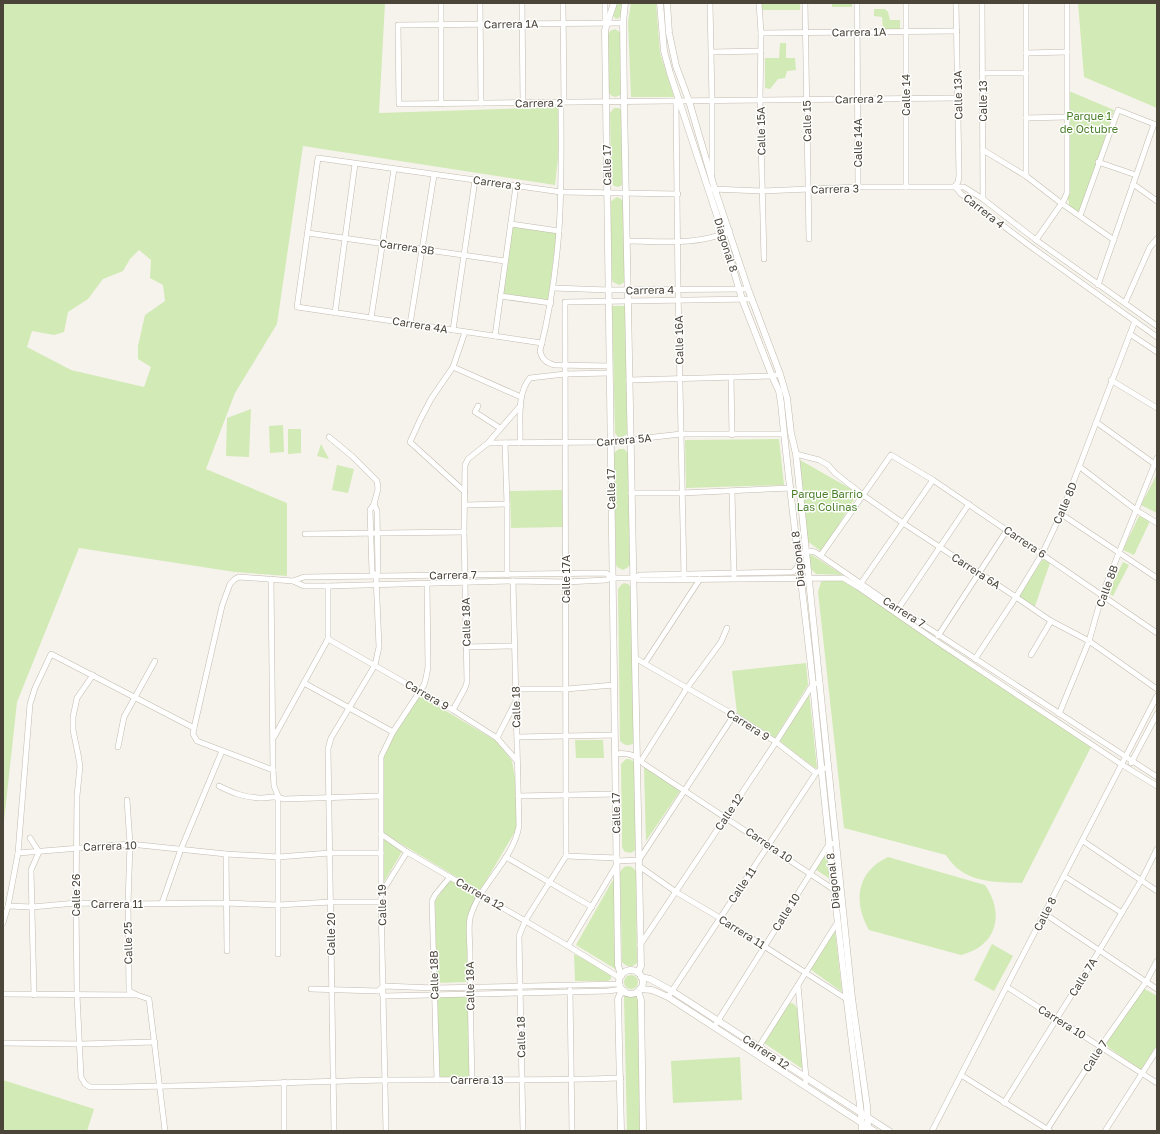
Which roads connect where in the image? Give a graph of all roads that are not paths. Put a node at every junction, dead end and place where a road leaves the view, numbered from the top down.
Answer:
1 (441, 3) edge
2 (480, 3) edge
3 (522, 3) edge
4 (563, 3) edge
5 (605, 3) edge
6 (614, 3) edge
7 (625, 3) edge
8 (660, 3) edge
9 (667, 3) edge
10 (710, 3) edge
11 (759, 3) edge
12 (805, 3) edge
13 (857, 3) edge
14 (906, 3) edge
15 (956, 3) edge
16 (982, 3) edge
17 (1026, 3) edge
18 (1067, 3) edge
19 (563, 23) junction
20 (606, 23) junction
21 (623, 23) junction
22 (480, 24) junction
23 (522, 24) junction
24 (440, 25) junction
25 (957, 31) junction
26 (858, 32) junction
27 (906, 32) junction
28 (761, 33) junction
29 (806, 33) junction
30 (712, 52) junction
31 (761, 52) junction
32 (1067, 52) junction
33 (1026, 53) junction
34 (982, 73) junction
35 (1026, 74) junction
36 (906, 98) junction
37 (958, 98) junction
38 (858, 99) junction
39 (760, 100) junction
40 (807, 100) junction
41 (677, 101) junction
42 (689, 101) junction
43 (712, 101) junction
44 (562, 102) junction
45 (606, 102) junction
46 (624, 102) junction
47 (481, 103) junction
48 (523, 103) junction
49 (399, 104) joint
50 (441, 104) junction
51 (1067, 117) junction
52 (1026, 118) junction
53 (983, 150) junction
54 (1098, 162) junction
55 (355, 164) junction
56 (394, 169) junction
57 (434, 174) junction
58 (1136, 175) junction
59 (1026, 176) junction
60 (712, 179) junction
61 (475, 180) junction
62 (1133, 184) junction
63 (516, 186) junction
64 (955, 186) junction
65 (906, 187) junction
66 (858, 188) junction
67 (708, 189) junction
68 (715, 190) junction
69 (808, 190) junction
70 (762, 191) junction
71 (561, 192) junction
72 (608, 193) junction
73 (626, 193) junction
74 (678, 194) junction
75 (983, 199) junction
76 (1157, 201) edge
77 (1061, 203) junction
78 (1080, 216) junction
79 (510, 224) junction
80 (559, 231) junction
81 (730, 231) junction
82 (308, 232) junction
83 (723, 234) junction
84 (345, 238) junction
85 (809, 238) dead end
86 (1157, 239) edge
87 (1036, 240) junction
88 (1114, 240) junction
89 (627, 241) junction
90 (678, 242) junction
91 (382, 243) junction
92 (422, 249) junction
93 (464, 255) junction
94 (764, 259) dead end
95 (505, 261) junction
96 (1098, 285) junction
97 (553, 288) junction
98 (738, 288) junction
99 (678, 289) junction
100 (748, 289) junction
101 (609, 290) junction
102 (628, 290) junction
103 (500, 296) junction
104 (742, 299) junction
105 (752, 299) junction
106 (678, 300) junction
107 (628, 301) junction
108 (609, 302) junction
109 (551, 303) junction
110 (1125, 303) junction
111 (335, 313) junction
112 (371, 318) junction
113 (1135, 321) junction
114 (410, 324) junction
115 (1157, 326) edge
116 (453, 330) junction
117 (464, 332) junction
118 (1130, 334) junction
119 (495, 336) junction
120 (1157, 336) edge
121 (542, 343) junction
122 (1157, 352) edge
123 (565, 366) junction
124 (453, 367) junction
125 (610, 370) junction
126 (565, 374) junction
127 (780, 374) junction
128 (772, 376) junction
129 (731, 377) junction
130 (680, 379) junction
131 (629, 380) junction
132 (1111, 380) junction
133 (521, 397) junction
134 (521, 405) junction
135 (478, 406) dead end
136 (1157, 408) edge
137 (1096, 422) junction
138 (500, 428) junction
139 (681, 434) junction
140 (784, 434) junction
141 (732, 435) junction
142 (329, 436) dead end
143 (630, 440) junction
144 (611, 442) junction
145 (488, 443) junction
146 (505, 443) junction
147 (520, 443) junction
148 (565, 443) junction
149 (796, 454) junction
150 (1157, 458) edge
151 (1156, 465) edge
152 (1080, 467) junction
153 (933, 480) junction
154 (791, 488) junction
155 (732, 491) junction
156 (465, 492) junction
157 (631, 493) junction
158 (682, 493) junction
159 (863, 496) junction
160 (375, 503) junction
161 (507, 504) junction
162 (969, 504) junction
163 (465, 505) junction
164 (1136, 510) junction
165 (1061, 514) junction
166 (903, 523) junction
167 (1157, 523) edge
168 (1007, 530) junction
169 (464, 532) junction
170 (371, 533) junction
171 (378, 533) junction
172 (306, 534) dead end
173 (940, 547) junction
174 (806, 552) junction
175 (1119, 552) junction
176 (1042, 554) junction
177 (821, 556) junction
178 (798, 561) junction
179 (979, 573) junction
180 (566, 574) junction
181 (466, 575) junction
182 (507, 575) junction
183 (376, 576) junction
184 (684, 576) junction
185 (734, 576) junction
186 (612, 578) junction
187 (633, 578) junction
188 (808, 578) junction
189 (1157, 578) edge
190 (271, 579) junction
191 (700, 579) junction
192 (800, 579) junction
193 (293, 581) junction
194 (513, 581) junction
195 (465, 582) junction
196 (566, 582) junction
197 (427, 584) junction
198 (376, 585) junction
199 (859, 585) junction
200 (328, 586) junction
201 (1102, 595) junction
202 (1016, 597) junction
203 (898, 609) junction
204 (1051, 622) junction
205 (727, 628) dead end
206 (1157, 633) edge
207 (940, 635) junction
208 (328, 639) junction
209 (936, 641) junction
210 (1089, 641) junction
211 (514, 646) junction
212 (466, 647) junction
213 (1031, 655) dead end
214 (635, 658) junction
215 (975, 659) junction
216 (155, 661) dead end
217 (646, 663) junction
218 (375, 665) junction
219 (93, 675) junction
220 (304, 683) junction
221 (820, 683) junction
222 (813, 684) junction
223 (614, 685) junction
224 (687, 688) junction
225 (515, 689) junction
226 (566, 689) junction
227 (1157, 689) edge
228 (420, 691) junction
229 (1157, 696) edge
230 (134, 698) junction
231 (516, 701) junction
232 (350, 708) junction
233 (453, 710) junction
234 (1059, 714) junction
235 (1157, 714) edge
236 (734, 715) junction
237 (194, 728) junction
238 (393, 732) junction
239 (615, 735) junction
240 (566, 736) junction
241 (517, 737) junction
242 (274, 738) junction
243 (497, 738) junction
244 (776, 742) junction
245 (118, 747) dead end
246 (222, 751) junction
247 (615, 754) junction
248 (1125, 757) junction
249 (639, 759) junction
250 (517, 761) junction
251 (1132, 761) junction
252 (1121, 764) junction
253 (828, 767) junction
254 (1128, 768) junction
255 (273, 770) junction
256 (818, 771) junction
257 (1157, 777) edge
258 (219, 786) dead end
259 (1157, 786) edge
260 (684, 790) junction
261 (616, 794) junction
262 (566, 795) junction
263 (278, 796) junction
264 (380, 796) junction
265 (518, 796) junction
266 (328, 798) junction
267 (127, 800) dead end
268 (726, 817) junction
269 (518, 832) joint
270 (381, 834) junction
271 (30, 838) dead end
272 (1083, 840) junction
273 (836, 843) junction
274 (130, 844) junction
275 (828, 844) junction
276 (768, 845) junction
277 (77, 848) junction
278 (181, 849) junction
279 (1157, 849) edge
280 (39, 852) junction
281 (407, 852) junction
282 (18, 853) junction
283 (330, 853) junction
284 (226, 854) junction
285 (381, 854) junction
286 (566, 856) junction
287 (278, 857) junction
288 (506, 857) junction
289 (639, 860) junction
290 (617, 861) junction
291 (639, 866) junction
292 (810, 873) junction
293 (1064, 876) junction
294 (450, 877) junction
295 (1142, 879) junction
296 (549, 882) junction
297 (841, 888) junction
298 (833, 889) junction
299 (1157, 891) edge
300 (676, 892) junction
301 (382, 893) junction
302 (481, 894) junction
303 (331, 902) junction
304 (381, 902) junction
305 (76, 903) junction
306 (162, 903) junction
307 (226, 903) junction
308 (128, 904) junction
309 (8, 906) junction
310 (278, 906) junction
311 (32, 907) junction
312 (592, 907) junction
313 (1122, 913) junction
314 (1045, 914) junction
315 (720, 918) junction
316 (525, 921) junction
317 (3, 923) edge
318 (837, 923) junction
319 (640, 945) junction
320 (568, 946) junction
321 (764, 946) junction
322 (227, 951) dead end
323 (1099, 951) junction
324 (278, 954) dead end
325 (1157, 961) edge
326 (805, 974) junction
327 (640, 975) junction
328 (1146, 982) junction
329 (621, 984) junction
330 (570, 985) junction
331 (798, 985) junction
332 (384, 986) junction
333 (470, 987) junction
334 (1007, 987) junction
335 (435, 988) junction
336 (311, 989) dead end
337 (520, 989) junction
338 (1157, 989) edge
339 (332, 990) junction
340 (639, 990) junction
341 (378, 991) junction
342 (570, 992) junction
343 (3, 994) edge
344 (471, 994) junction
345 (670, 994) junction
346 (34, 995) junction
347 (77, 995) junction
348 (137, 995) junction
349 (434, 995) junction
350 (384, 996) junction
351 (849, 998) junction
352 (787, 1002) junction
353 (800, 1009) junction
354 (1057, 1019) junction
355 (716, 1024) junction
356 (3, 1042) edge
357 (155, 1042) junction
358 (81, 1044) junction
359 (1101, 1046) junction
360 (756, 1050) junction
361 (1157, 1050) edge
362 (1142, 1073) junction
363 (961, 1075) junction
364 (621, 1078) junction
365 (806, 1078) junction
366 (522, 1079) junction
367 (386, 1080) junction
368 (436, 1080) junction
369 (472, 1080) junction
370 (571, 1080) junction
371 (284, 1082) junction
372 (333, 1082) junction
373 (1157, 1083) edge
374 (805, 1086) junction
375 (160, 1087) junction
376 (1004, 1103) junction
377 (861, 1113) junction
378 (867, 1116) junction
379 (861, 1123) junction
380 (866, 1130) edge
381 (1048, 1130) edge
382 (165, 1131) edge
383 (284, 1131) edge
384 (334, 1131) edge
385 (386, 1131) edge
386 (523, 1131) edge
387 (572, 1131) edge
388 (621, 1131) edge
389 (643, 1131) edge
390 (874, 1131) edge
391 (889, 1131) edge
392 (932, 1131) edge
393 (1105, 1131) edge

1 - 24 street
2 - 22 street
3 - 23 street
4 - 19 street
5 - 20 street
6 - 20 street, Calle 17
7 - 21 street, Calle 17
8 - 41 street, Diagonal 8
9 - 42 street, Diagonal 8
10 - 30 street
11 - 28 street, Calle 15A
12 - 29 street, Calle 15
13 - 26 street, Calle 14A
14 - 27 street, Calle 14
15 - 25 street, Calle 13A
16 - 34 street, Calle 13
17 - 33 street
18 - 32 street
19 - 20 street, Carrera 1A
19 - 23 street, Carrera 1A
19 - 44 street
20 - 21 street, Carrera 1A
20 - 45 street, Calle 17
21 - 46 street, Calle 17
22 - 23 street, Carrera 1A
22 - 24 street, Carrera 1A
22 - 47 street
23 - 48 street
24 - 49 street, Carrera 1A
24 - 50 street
25 - 27 street, Carrera 1A
25 - 37 street, Calle 13A
26 - 27 street, Carrera 1A
26 - 29 street, Carrera 1A
26 - 38 street, Calle 14A
27 - 36 street, Calle 14
28 - 29 street, Carrera 1A
28 - 31 street, Calle 15A
29 - 40 street, Calle 15
30 - 31 street
30 - 43 street
31 - 39 street, Calle 15A
32 - 33 street
32 - 51 street
33 - 35 street
34 - 35 street
34 - 53 street, Calle 13
35 - 52 street
36 - 37 street, Carrera 2
36 - 38 street, Carrera 2
36 - 65 street, Calle 14
37 - 64 street, Calle 13A
38 - 40 street, Carrera 2
38 - 66 street, Calle 14A
39 - 40 street, Carrera 2
39 - 43 street, Carrera 2
39 - 70 street, Calle 15A
40 - 69 street, Calle 15
41 - 42 street, Carrera 2
41 - 46 street, Carrera 2
41 - 67 street, Diagonal 8
41 - 74 street, Calle 16A
42 - 43 street, Carrera 2
42 - 60 street, Diagonal 8
43 - 60 street
44 - 45 street, Carrera 2
44 - 48 street, Carrera 2
44 - 71 street
45 - 46 street, Carrera 2
45 - 72 street, Calle 17
46 - 73 street, Calle 17
47 - 48 street, Carrera 2
47 - 50 street, Carrera 2
49 - 50 street, Carrera 2
51 - 52 street
51 - 77 street
52 - 59 street
53 - 59 street
53 - 75 street, Calle 13
54 - 58 street
54 - 58 street
54 - 78 street
55 - 56 street, Carrera 3
55 - 82 street, Carrera 3
55 - 84 street
56 - 57 street, Carrera 3
56 - 91 street
57 - 61 street, Carrera 3
57 - 92 street
58 - 62 street
59 - 77 street
60 - 68 street, Diagonal 8
61 - 63 street, Carrera 3
61 - 93 street
62 - 76 street
62 - 88 street
63 - 71 street, Carrera 3
63 - 79 street
64 - 65 street, Carrera 3
64 - 75 street, Carrera 4
64 - 113 street, Carrera 4
65 - 66 street, Carrera 3
66 - 69 street, Carrera 3
67 - 68 street, Carrera 3
67 - 83 street, Diagonal 8
68 - 70 street, Carrera 3
68 - 81 street, Diagonal 8
69 - 70 street, Carrera 3
69 - 85 street, Calle 15
70 - 94 street, Calle 15A
71 - 72 street, Carrera 3
71 - 80 street
72 - 73 street, Carrera 3
72 - 101 street, Calle 17
73 - 74 street, Carrera 3
73 - 89 street, Calle 17
74 - 90 street, Calle 16A
75 - 87 street, Carrera 4
77 - 78 street
77 - 87 street
78 - 88 street
79 - 80 street
79 - 95 street
80 - 97 street
81 - 83 street
81 - 100 street, Diagonal 8
82 - 84 street, Carrera 3B
82 - 111 street, Carrera 4A
83 - 90 street
83 - 98 street, Diagonal 8
84 - 91 street, Carrera 3B
84 - 111 street
86 - 110 street
87 - 96 street, Carrera 4
88 - 96 street
89 - 90 street
89 - 102 street, Calle 17
90 - 99 street, Calle 16A
91 - 92 street, Carrera 3B
91 - 112 street
92 - 93 street, Carrera 3B
92 - 114 street
93 - 95 street, Carrera 3B
93 - 116 street
95 - 103 street
96 - 110 street, Carrera 4
97 - 101 street, Carrera 4
97 - 109 street
98 - 99 street, Carrera 4
98 - 100 street, Carrera 4
98 - 104 street, Diagonal 8
99 - 102 street, Carrera 4
99 - 106 street, Calle 16A
100 - 105 street, Diagonal 8
101 - 102 street, Carrera 4
101 - 108 street, Calle 17
102 - 107 street, Calle 17
103 - 109 street
103 - 119 street
104 - 105 street
104 - 106 street
104 - 128 street, Diagonal 8
105 - 127 street, Diagonal 8
106 - 107 street
106 - 130 street, Calle 16A
107 - 108 street
107 - 131 street, Calle 17
108 - 123 street, Calle 17A
108 - 125 street, Calle 17
109 - 121 street
110 - 115 street, Carrera 4
111 - 112 street, Carrera 4A
112 - 114 street, Carrera 4A
113 - 118 street, Calle 8D
113 - 120 street, Carrera 4
114 - 116 street, Carrera 4A
116 - 117 street, Carrera 4A
117 - 119 street, Carrera 4A
117 - 124 street
118 - 122 street
118 - 132 street, Calle 8D
119 - 121 street, Carrera 4A
121 - 123 street
123 - 125 street
123 - 126 street, Calle 17A
124 - 133 street
124 - 156 street
125 - 126 street
125 - 144 street, Calle 17
126 - 133 street
126 - 148 street, Calle 17A
127 - 128 street
127 - 149 street, Diagonal 8
128 - 129 street
128 - 140 street, Diagonal 8
129 - 130 street
129 - 141 street
130 - 131 street
130 - 139 street, Calle 16A
131 - 143 street, Calle 17
132 - 136 street
132 - 137 street, Calle 8D
133 - 134 street
134 - 138 street
134 - 147 street
135 - 138 street
137 - 151 street
137 - 152 street, Calle 8D
138 - 145 street
139 - 141 street, Carrera 5A
139 - 143 street, Carrera 5A
139 - 158 street, Calle 16A
140 - 141 street, Carrera 5A
140 - 154 street, Diagonal 8
142 - 160 street
143 - 144 street, Carrera 5A
143 - 157 street, Calle 17
144 - 148 street, Carrera 5A
144 - 186 street, Calle 17
145 - 146 street, Carrera 5A
145 - 156 street, Calle 18A
146 - 147 street, Carrera 5A
146 - 161 street
147 - 148 street, Carrera 5A
148 - 180 street, Calle 17A
149 - 159 street, Carrera 6A
149 - 174 street, Diagonal 8
150 - 151 street, Calle 8B
151 - 164 street, Calle 8B
152 - 164 street
152 - 165 street, Calle 8D
153 - 159 street, Carrera 6
153 - 162 street, Carrera 6
153 - 166 street
154 - 155 street
154 - 178 street, Diagonal 8
155 - 158 street
155 - 185 street
156 - 163 street, Calle 18A
157 - 158 street
157 - 187 street, Calle 17
158 - 184 street, Calle 16A
159 - 166 street, Carrera 6A
159 - 177 street
160 - 170 street
160 - 171 street
161 - 163 street
161 - 182 street
162 - 168 street, Carrera 6
162 - 173 street
163 - 169 street, Calle 18A
164 - 167 street
164 - 175 street, Calle 8B
165 - 175 street
165 - 176 street, Calle 8D
166 - 173 street, Carrera 6A
166 - 199 street
168 - 176 street, Carrera 6
168 - 179 street
169 - 171 street
169 - 181 street, Calle 18A
170 - 171 street
170 - 172 street
170 - 183 street
171 - 183 street
173 - 179 street, Carrera 6A
173 - 203 street
174 - 177 street, Carrera 7
174 - 178 street, Carrera 7
174 - 188 street, Diagonal 8
175 - 189 street
175 - 201 street, Calle 8B
176 - 201 street, Carrera 6
176 - 202 street, Calle 8D
177 - 199 street, Carrera 7
178 - 185 street, Carrera 7
178 - 192 street, Diagonal 8
179 - 202 street, Carrera 6A
179 - 207 street
180 - 182 street, Carrera 7
180 - 186 street, Carrera 7
180 - 196 street, Calle 17A
181 - 182 street, Carrera 7
181 - 183 street, Carrera 7
181 - 195 street, Calle 18A
183 - 193 street, Carrera 7
183 - 198 street
184 - 185 street, Carrera 7
184 - 187 street, Carrera 7
184 - 191 street, Carrera 7
185 - 191 street, Carrera 7
185 - 192 street, Carrera 7
186 - 187 street, Carrera 7
186 - 196 street, Carrera 7
186 - 223 street, Calle 17
187 - 214 street, Calle 17
188 - 192 street, Carrera 7
188 - 199 street, Carrera 7
188 - 221 street, Diagonal 8
190 - 193 street, Carrera 7
190 - 237 street, Carrera 7
190 - 242 street
191 - 217 street
192 - 222 street, Diagonal 8
193 - 200 street, Carrera 7
194 - 195 street, Carrera 7
194 - 196 street, Carrera 7
194 - 211 street, Calle 18
195 - 197 street, Carrera 7
195 - 212 street, Calle 18A
196 - 226 street, Calle 17A
197 - 198 street, Carrera 7
197 - 228 street
198 - 200 street, Carrera 7
198 - 218 street
199 - 203 street, Carrera 7
199 - 209 street, Carrera 7
200 - 208 street
201 - 206 street, Carrera 6
201 - 210 street, Calle 8B
202 - 204 street, Carrera 6A
202 - 215 street, Calle 8D
203 - 207 street, Carrera 7
204 - 210 street, Carrera 6A
204 - 213 street
205 - 224 street
207 - 209 street
207 - 215 street, Carrera 7
208 - 218 street, Carrera 9
208 - 220 street
209 - 252 street, Carrera 7
210 - 227 street, Carrera 6A
210 - 234 street, Calle 8B
211 - 212 street
211 - 225 street, Calle 18
212 - 233 street, Calle 18A
214 - 217 street, Carrera 9
214 - 249 street, Calle 17
215 - 234 street, Carrera 7
216 - 230 street
217 - 224 street, Carrera 9
218 - 228 street, Carrera 9
218 - 232 street
219 - 230 street
219 - 277 street, Calle 26
219 - 282 street
220 - 232 street
220 - 242 street
221 - 222 street
221 - 253 street, Diagonal 8
222 - 244 street, Calle 12
222 - 256 street, Diagonal 8
223 - 226 street
223 - 239 street, Calle 17
224 - 236 street, Carrera 9
224 - 249 street
225 - 226 street
225 - 231 street, Calle 18
226 - 240 street, Calle 17A
228 - 233 street, Carrera 9
228 - 238 street, Calle 19
229 - 248 street, Calle 8
230 - 237 street
230 - 245 street
231 - 241 street, Calle 18
231 - 243 street
232 - 238 street
232 - 266 street, Calle 20
233 - 243 street, Carrera 9
234 - 248 street, Carrera 7
235 - 251 street
236 - 244 street, Carrera 9
236 - 260 street
237 - 246 street
238 - 264 street, Calle 19
239 - 240 street
239 - 247 street, Calle 17
240 - 241 street
240 - 262 street, Calle 17A
241 - 250 street, Calle 18
242 - 255 street
243 - 250 street, Carrera 9
244 - 256 street, Carrera 9
244 - 268 street, Calle 12
246 - 255 street
246 - 278 street
247 - 249 street, Carrera 10
247 - 261 street, Calle 17
248 - 251 street, Carrera 7
248 - 252 street, Calle 8
249 - 260 street, Carrera 10
249 - 289 street, Calle 17
250 - 265 street, Calle 18
251 - 254 street
251 - 257 street, Carrera 7
252 - 254 street, Carrera 7
252 - 272 street, Calle 8
253 - 256 street
253 - 273 street, Diagonal 8
254 - 259 street, Carrera 7
255 - 263 street
256 - 275 street, Diagonal 8
256 - 276 street, Calle 11
258 - 263 street
260 - 268 street, Carrera 10
260 - 289 street
261 - 262 street
261 - 290 street, Calle 17
262 - 265 street
262 - 286 street, Calle 17A
263 - 266 street
263 - 287 street
264 - 266 street
264 - 270 street, Calle 19
265 - 269 street, Calle 18
266 - 283 street, Calle 20
267 - 274 street, Calle 25
268 - 276 street, Carrera 10
268 - 300 street, Calle 12
269 - 288 street, Calle 18A
270 - 281 street, Carrera 12
270 - 285 street, Calle 19
271 - 280 street
272 - 293 street, Calle 8
272 - 295 street
273 - 275 street
273 - 297 street, Diagonal 8
274 - 277 street, Carrera 10
274 - 278 street, Carrera 10
274 - 308 street, Calle 25
275 - 292 street, Calle 10
275 - 298 street, Diagonal 8
276 - 292 street, Carrera 10
276 - 315 street, Calle 11
277 - 280 street, Carrera 10
277 - 305 street, Calle 26
278 - 284 street, Carrera 10
278 - 306 street
279 - 295 street, Calle 7A
280 - 282 street, Carrera 10
280 - 311 street
281 - 294 street, Carrera 12
281 - 301 street
282 - 309 street
283 - 285 street, Carrera 10
283 - 287 street, Carrera 10
283 - 303 street, Calle 20
284 - 287 street, Carrera 10
284 - 307 street
285 - 301 street, Calle 19
286 - 290 street
286 - 296 street, Calle 18
287 - 310 street
288 - 296 street
288 - 302 street, Calle 18A
289 - 290 street
289 - 291 street, Calle 17
290 - 312 street
290 - 329 street, Calle 17
291 - 300 street, Carrera 11
291 - 319 street, Calle 17
292 - 298 street, Carrera 10
292 - 321 street, Calle 10
293 - 313 street
293 - 314 street, Calle 8
294 - 302 street, Carrera 12
294 - 335 street, Calle 18B
295 - 299 street
295 - 313 street, Calle 7A
296 - 312 street
296 - 316 street, Calle 18
297 - 298 street
297 - 351 street, Diagonal 8
298 - 318 street, Diagonal 8
300 - 315 street, Carrera 11
300 - 319 street, Calle 12
301 - 304 street, Calle 19
302 - 316 street, Carrera 12
302 - 333 street, Calle 18A
303 - 304 street
303 - 310 street, Carrera 11
303 - 339 street, Calle 20
304 - 332 street, Calle 19
305 - 308 street, Carrera 11
305 - 311 street, Carrera 11
305 - 347 street, Calle 26
306 - 307 street, Carrera 11
306 - 308 street, Carrera 11
307 - 310 street, Carrera 11
307 - 322 street
308 - 348 street, Calle 25
309 - 311 street, Carrera 11
309 - 317 street
310 - 324 street
311 - 346 street
312 - 320 street
313 - 323 street, Calle 7A
314 - 323 street
314 - 334 street, Calle 8
315 - 321 street, Carrera 11
315 - 345 street, Calle 11
316 - 320 street, Carrera 12
316 - 337 street, Calle 18
318 - 326 street
318 - 351 street, Diagonal 8
319 - 327 street, Calle 17
320 - 329 street, Carrera 12
321 - 326 street, Carrera 11
321 - 355 street, Calle 10
323 - 328 street
323 - 354 street, Calle 7A
325 - 328 street, Calle 7
326 - 331 street
326 - 351 street, Carrera 11
327 - 329 street
327 - 340 street
327 - 345 street, Carrera 12
328 - 338 street
328 - 359 street, Calle 7
329 - 330 street
329 - 340 street
329 - 342 street
329 - 364 street, Calle 17
330 - 337 street
330 - 342 street
331 - 352 street
331 - 353 street
332 - 335 street
332 - 341 street
332 - 350 street, Calle 19
333 - 335 street
333 - 337 street
333 - 344 street, Calle 18A
334 - 354 street, Carrera 10
334 - 363 street, Calle 8
335 - 349 street, Calle 18B
336 - 339 street
337 - 342 street
337 - 344 street
337 - 366 street, Calle 18
339 - 341 street
339 - 372 street, Calle 20
340 - 345 street, Carrera 12
340 - 389 street
341 - 350 street
342 - 370 street
343 - 346 street
344 - 349 street
344 - 369 street, Calle 18A
345 - 355 street, Carrera 12
346 - 347 street
347 - 348 street
347 - 358 street, Calle 26
348 - 357 street
349 - 350 street
349 - 368 street, Calle 18B
350 - 367 street, Calle 19
351 - 377 street, Diagonal 8
351 - 378 street, Diagonal 8
352 - 353 street
352 - 360 street
353 - 365 street
354 - 359 street, Carrera 10
354 - 376 street, Calle 7A
355 - 360 street, Carrera 12
356 - 358 street
357 - 358 street
357 - 375 street
358 - 375 street, Calle 26
359 - 362 street, Carrera 10
359 - 381 street, Calle 7
360 - 365 street, Carrera 12
360 - 374 street, Carrera 12
361 - 362 street
362 - 373 street, Carrera 10
362 - 393 street
363 - 376 street
363 - 392 street, Calle 8
364 - 370 street, Carrera 13
364 - 388 street, Calle 17
365 - 374 street
365 - 377 street, Carrera 12
366 - 369 street, Carrera 13
366 - 370 street, Carrera 13
366 - 386 street, Calle 18
367 - 368 street, Carrera 13
367 - 372 street, Carrera 13
367 - 385 street, Calle 19
368 - 369 street, Carrera 13
370 - 387 street
371 - 372 street, Carrera 13
371 - 375 street, Carrera 13
371 - 383 street
372 - 384 street, Calle 20
374 - 379 street, Carrera 12
375 - 382 street
376 - 381 street
377 - 378 street, Carrera 12
377 - 379 street, Diagonal 8
378 - 380 street, Diagonal 8
378 - 391 street, Carrera 12
379 - 380 street, Diagonal 8
380 - 390 street

